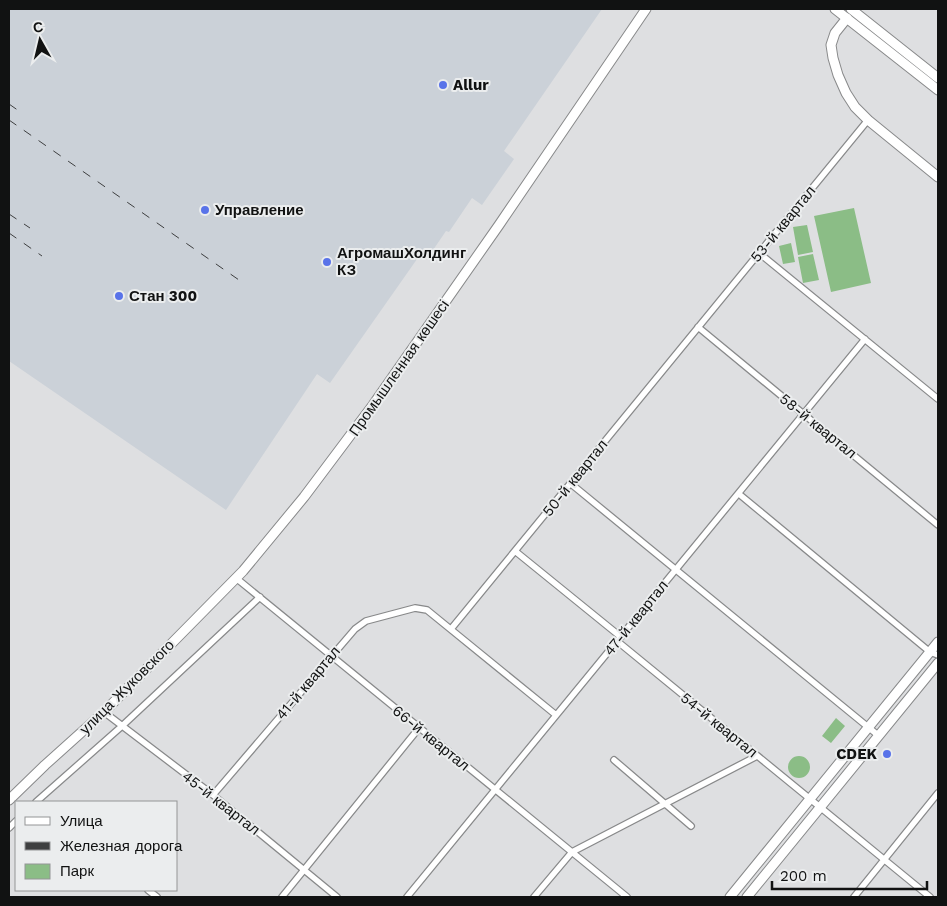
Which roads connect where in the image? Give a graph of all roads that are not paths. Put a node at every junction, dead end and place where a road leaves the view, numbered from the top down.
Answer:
1 (646, 9) edge
2 (835, 9) edge
3 (850, 12) edge
4 (938, 78) edge
5 (938, 90) edge
6 (868, 120) junction
7 (938, 177) edge
8 (759, 253) junction
9 (698, 327) junction
10 (865, 339) junction
11 (938, 399) edge
12 (804, 414) junction
13 (570, 483) junction
14 (738, 494) junction
15 (938, 525) edge
16 (515, 551) junction
17 (676, 570) junction
18 (239, 574) junction
19 (260, 597) junction
20 (451, 629) junction
21 (619, 639) junction
22 (938, 642) edge
23 (934, 653) edge
24 (331, 656) junction
25 (938, 663) edge
26 (104, 712) junction
27 (556, 715) junction
28 (122, 726) junction
29 (869, 727) junction
30 (419, 728) junction
31 (879, 736) junction
32 (757, 756) junction
33 (614, 760) dead end
34 (495, 790) junction
35 (938, 793) edge
36 (213, 796) junction
37 (9, 800) edge
38 (810, 800) junction
39 (39, 801) edge
40 (665, 804) junction
41 (820, 808) junction
42 (691, 826) dead end
43 (572, 852) junction
44 (884, 860) junction
45 (304, 870) junction
46 (282, 897) edge
47 (337, 897) edge
48 (407, 897) edge
49 (534, 897) edge
50 (627, 897) edge
51 (730, 897) edge
52 (747, 897) edge
53 (854, 897) edge
54 (930, 897) edge

1 - 18 street, Промышленная көшесі
2 - 3 street
3 - 4 street
3 - 5 street
3 - 6 street
6 - 7 street
6 - 8 street, 53-й квартал
8 - 9 street, 53-й квартал
8 - 10 street
9 - 12 street, 58-й квартал
9 - 13 street, 50-й квартал
10 - 11 street
10 - 12 street, 47-й квартал
12 - 14 street, 47-й квартал
12 - 15 street, 58-й квартал
13 - 16 street, 50-й квартал
13 - 17 street
14 - 17 street, 47-й квартал
14 - 23 street
16 - 20 street, 50-й квартал
16 - 21 street, 54-й квартал
17 - 21 street, 47-й квартал
17 - 29 street
18 - 19 street, 66-й квартал
18 - 26 street, улица Жуковского
19 - 24 street, 66-й квартал
19 - 28 street
20 - 24 street, 41-й квартал
20 - 27 street
21 - 27 street, 47-й квартал
21 - 32 street, 54-й квартал
22 - 23 street
23 - 29 street
24 - 30 street, 66-й квартал
24 - 36 street, 41-й квартал
25 - 31 street
26 - 28 street, 45-й квартал
26 - 37 street, улица Жуковского
27 - 34 street, 47-й квартал
28 - 36 street, 45-й квартал
28 - 39 street
29 - 31 street
29 - 38 street
30 - 34 street, 66-й квартал
30 - 45 street
31 - 41 street
32 - 38 street, 54-й квартал
32 - 40 street
33 - 40 street
34 - 43 street, 66-й квартал
34 - 48 street, 47-й квартал
35 - 44 street
36 - 45 street, 45-й квартал
38 - 41 street, 54-й квартал
38 - 51 street
40 - 42 street
40 - 43 street
41 - 44 street, 54-й квартал
41 - 52 street
43 - 49 street
43 - 50 street, 66-й квартал
44 - 53 street
44 - 54 street, 54-й квартал
45 - 46 street
45 - 47 street, 45-й квартал

